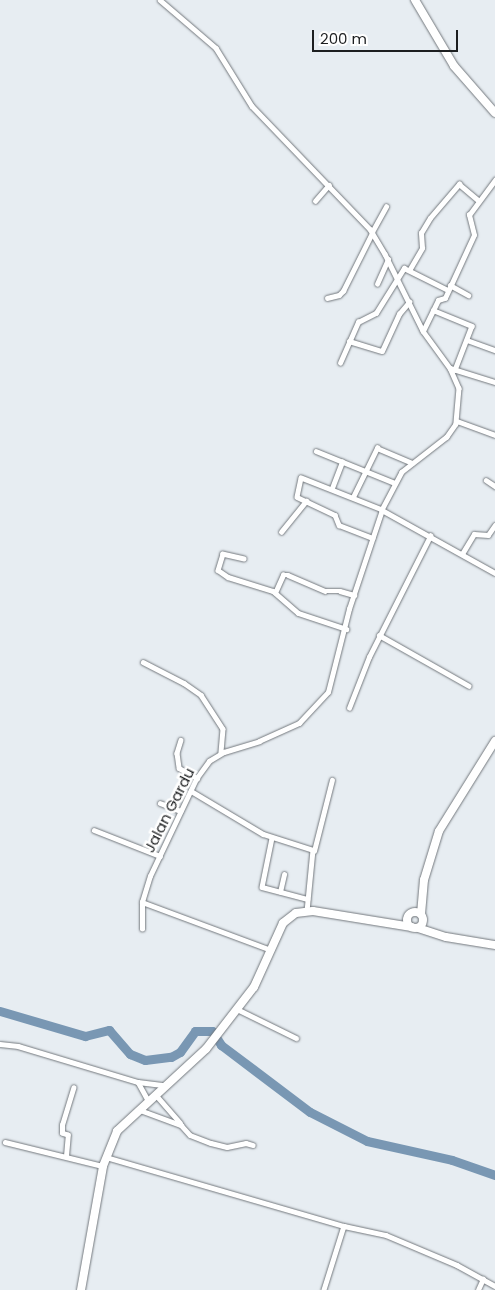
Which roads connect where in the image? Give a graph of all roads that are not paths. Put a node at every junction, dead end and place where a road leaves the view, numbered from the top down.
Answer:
1 (160, 0) edge
2 (415, 0) edge
3 (495, 113) edge
4 (495, 180) edge
5 (329, 186) junction
6 (315, 201) dead end
7 (479, 201) junction
8 (386, 207) dead end
9 (372, 232) junction
10 (388, 259) junction
11 (410, 269) junction
12 (397, 278) junction
13 (377, 284) dead end
14 (450, 285) junction
15 (448, 290) junction
16 (468, 295) dead end
17 (327, 298) dead end
18 (409, 302) junction
19 (433, 310) junction
20 (422, 331) junction
21 (467, 340) junction
22 (349, 341) junction
23 (495, 350) edge
24 (340, 363) dead end
25 (452, 370) junction
26 (495, 382) edge
27 (457, 421) junction
28 (495, 435) edge
29 (316, 451) dead end
30 (342, 462) junction
31 (412, 463) junction
32 (366, 472) junction
33 (486, 480) dead end
34 (396, 483) junction
35 (495, 486) edge
36 (332, 488) junction
37 (353, 497) junction
38 (306, 501) junction
39 (385, 511) junction
40 (495, 525) edge
41 (281, 532) dead end
42 (430, 536) junction
43 (373, 538) junction
44 (462, 554) junction
45 (244, 559) dead end
46 (495, 573) edge
47 (276, 593) junction
48 (354, 595) junction
49 (346, 629) junction
50 (379, 635) junction
51 (142, 662) dead end
52 (469, 686) dead end
53 (348, 708) dead end
54 (181, 740) dead end
55 (495, 740) edge
56 (220, 753) junction
57 (197, 778) junction
58 (332, 780) dead end
59 (191, 791) junction
60 (160, 803) dead end
61 (181, 811) junction
62 (94, 830) dead end
63 (272, 838) junction
64 (314, 852) junction
65 (160, 856) junction
66 (284, 874) dead end
67 (280, 892) junction
68 (307, 899) junction
69 (142, 902) junction
70 (307, 911) junction
71 (419, 915) junction
72 (412, 925) junction
73 (142, 930) dead end
74 (435, 933) junction
75 (495, 945) edge
76 (271, 950) junction
77 (237, 1009) junction
78 (296, 1038) dead end
79 (0, 1044) edge
80 (138, 1082) junction
81 (164, 1085) junction
82 (73, 1088) dead end
83 (151, 1097) junction
84 (138, 1109) junction
85 (181, 1125) junction
86 (5, 1142) dead end
87 (253, 1145) dead end
88 (66, 1156) junction
89 (106, 1157) junction
90 (103, 1166) junction
91 (344, 1226) junction
92 (483, 1279) junction
93 (495, 1286) edge
94 (81, 1290) edge
95 (324, 1290) edge
96 (478, 1290) edge

1 - 5 street
2 - 3 main road
4 - 7 street
5 - 6 street
5 - 9 street
7 - 11 street
7 - 14 street
8 - 9 street
9 - 10 street
9 - 17 street
10 - 12 street
10 - 13 street
11 - 12 street
11 - 15 street
12 - 18 street
12 - 22 street
14 - 15 street
14 - 16 street
15 - 19 street
18 - 20 street
18 - 22 street
19 - 20 street
19 - 21 street
20 - 25 street
21 - 23 street
21 - 25 street
22 - 24 street
25 - 26 street
25 - 27 street
27 - 28 street
27 - 31 street, Jalan Gardu
29 - 30 street
30 - 32 street
30 - 36 street
31 - 32 street
31 - 34 street, Jalan Gardu
32 - 34 street
32 - 37 street
33 - 35 street
34 - 39 street, Jalan Gardu
36 - 37 street
36 - 38 street
37 - 39 street
38 - 41 street
38 - 43 street
39 - 42 street
39 - 43 street, Jalan Gardu
40 - 44 street
42 - 44 street
42 - 50 street
43 - 48 street, Jalan Gardu
44 - 46 street
45 - 47 street
47 - 48 street
47 - 49 street
48 - 49 street, Jalan Gardu
49 - 56 street, Jalan Gardu
50 - 52 street
50 - 53 street
51 - 56 street
54 - 57 street
55 - 71 main road
56 - 57 street, Jalan Gardu
57 - 59 street, Jalan Gardu
58 - 64 street
59 - 61 street, Jalan Gardu
59 - 63 street
60 - 61 street
61 - 65 street, Jalan Gardu
62 - 65 street
63 - 64 street
63 - 67 street
64 - 68 street
65 - 69 street, Jalan Gardu
66 - 67 street
67 - 68 street
68 - 70 street
69 - 73 street, Jalan Gardu
69 - 76 street
70 - 72 main road
70 - 76 main road
71 - 72 main road
71 - 72 main road
71 - 74 main road
72 - 74 main road
74 - 75 main road
76 - 77 main road
77 - 78 street
77 - 81 main road
79 - 80 street
80 - 81 street
80 - 83 street
81 - 83 main road
82 - 88 street
83 - 84 main road
83 - 85 street
84 - 85 street
84 - 89 main road
85 - 87 street
86 - 88 street
88 - 90 street
89 - 90 main road
89 - 91 street
90 - 94 main road
91 - 92 street
91 - 95 street
92 - 93 street
92 - 96 street

